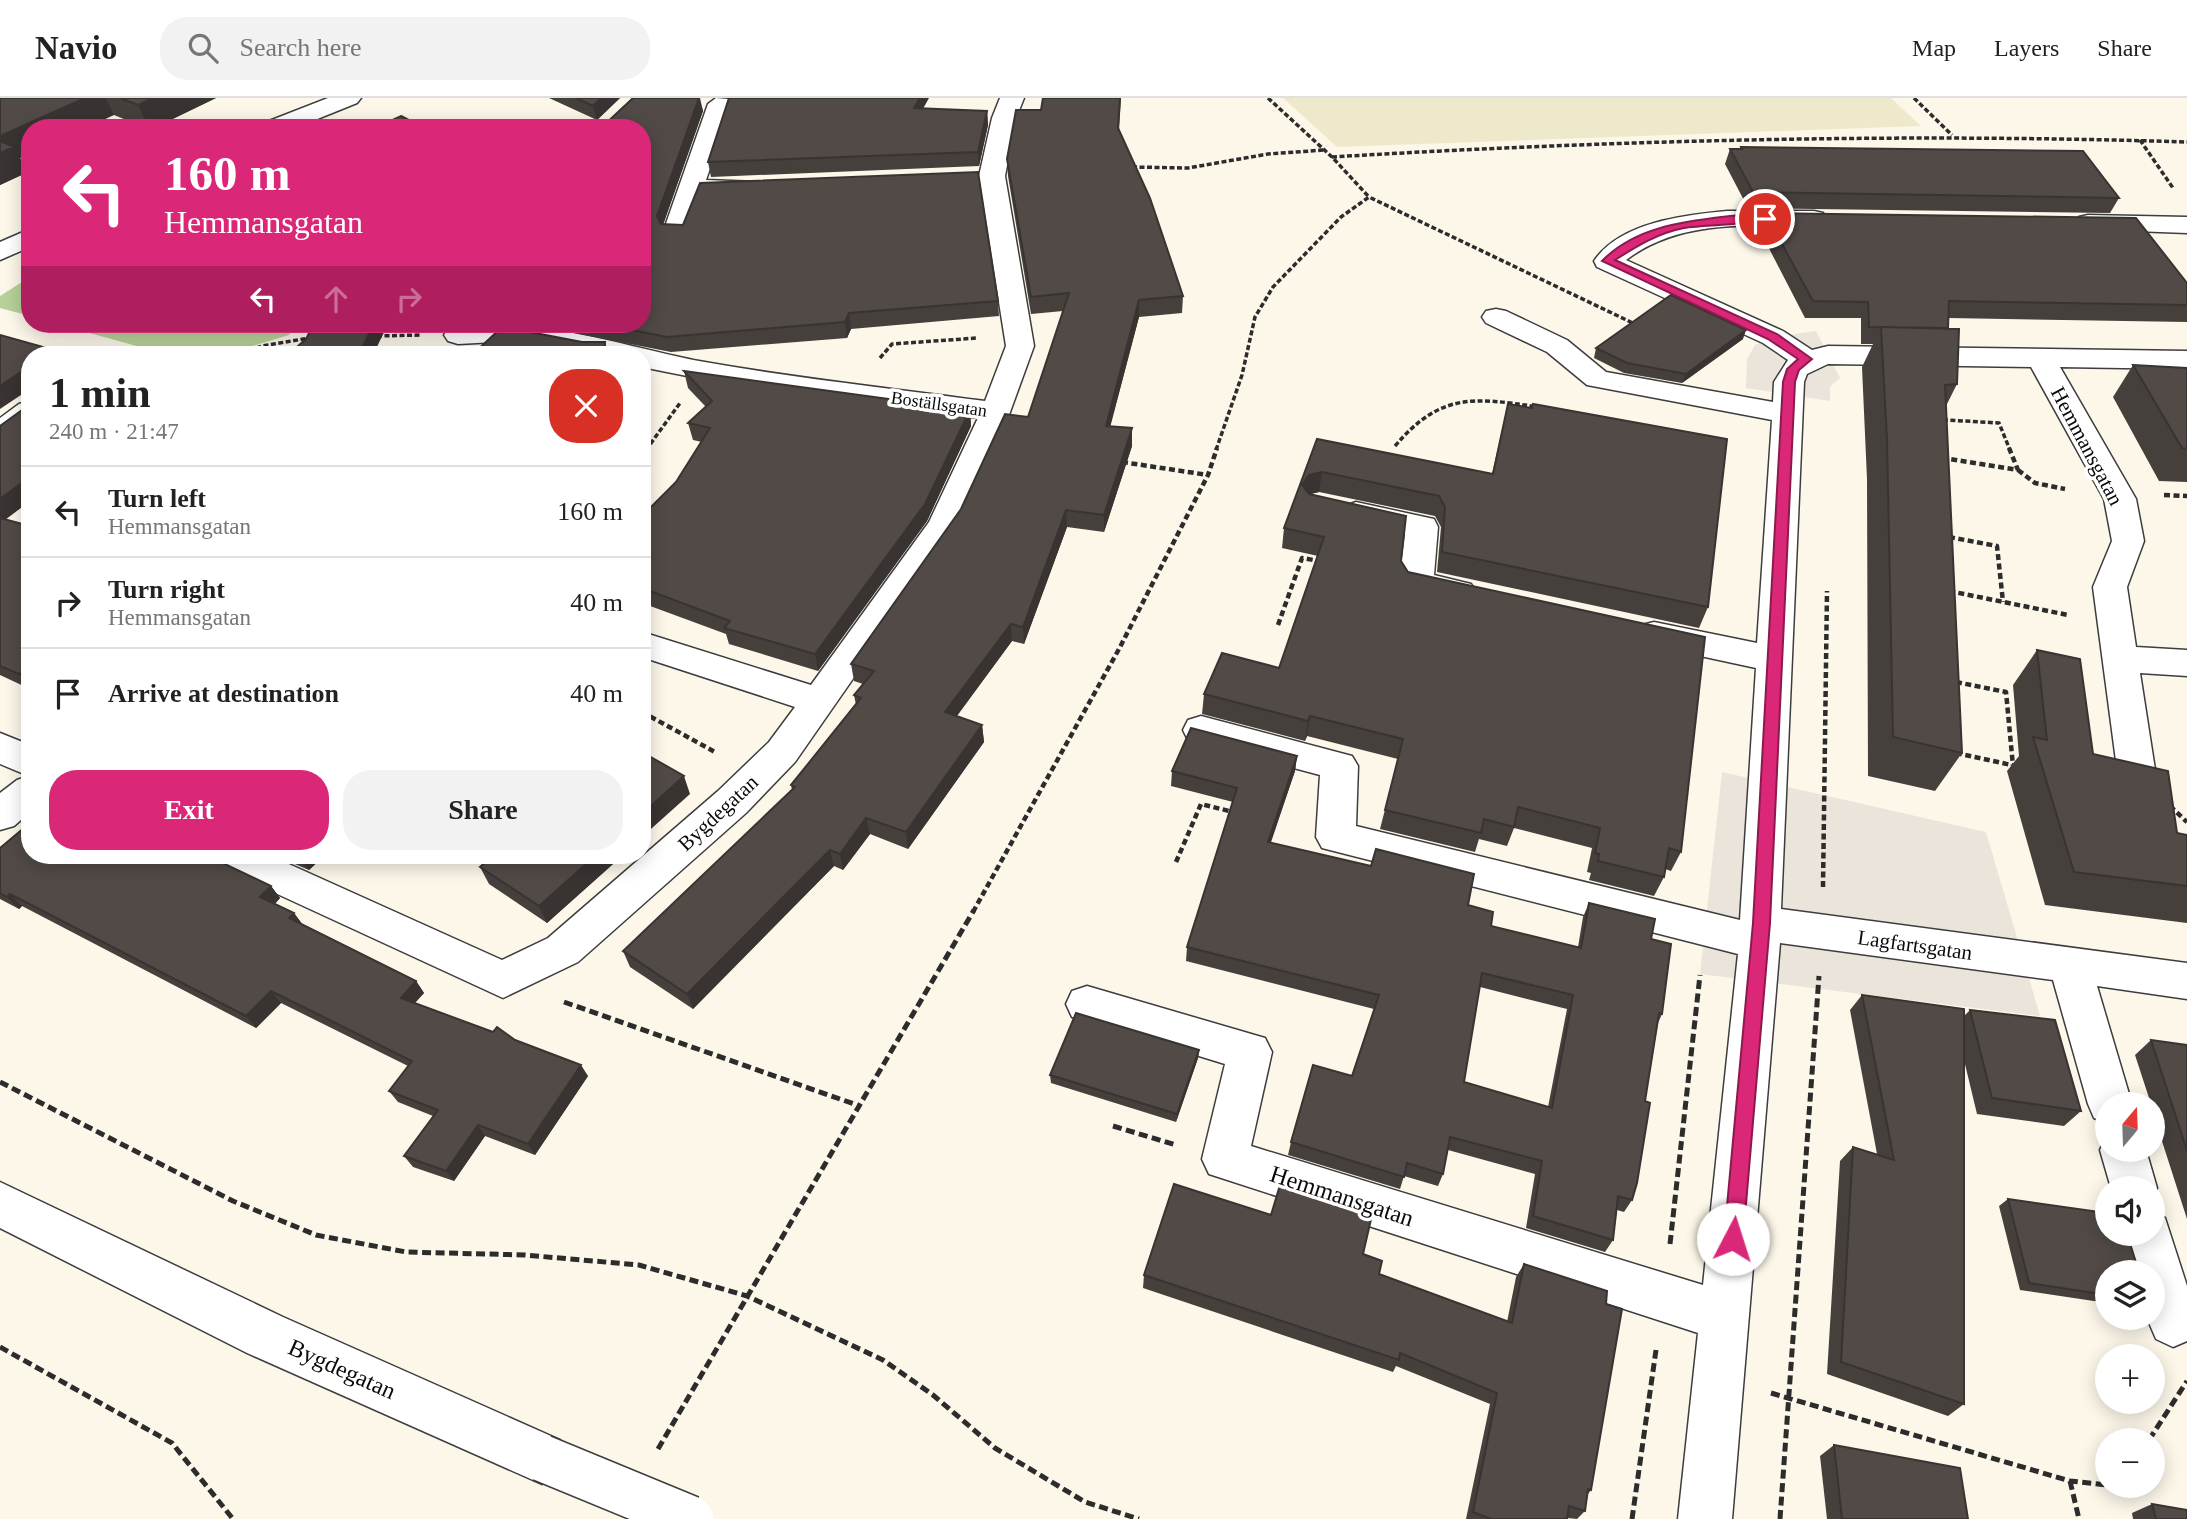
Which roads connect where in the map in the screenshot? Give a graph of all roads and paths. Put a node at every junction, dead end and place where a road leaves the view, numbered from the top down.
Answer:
1 (349, 98) edge
2 (1012, 98) edge
3 (1268, 98) edge
4 (1914, 98) edge
5 (694, 100) edge
6 (726, 101) edge
7 (296, 119) edge
8 (1952, 135) junction
9 (2139, 140) junction
10 (2187, 142) edge
11 (1324, 150) junction
12 (1332, 157) junction
13 (1126, 167) edge
14 (771, 186) edge
15 (691, 188) junction
16 (1368, 197) junction
17 (2179, 197) dead end
18 (1834, 220) edge
19 (2065, 223) edge
20 (2187, 225) edge
21 (676, 232) edge
22 (21, 242) edge
23 (0, 252) edge
24 (1496, 317) dead end
25 (1650, 331) edge
26 (504, 333) edge
27 (520, 333) edge
28 (1019, 335) junction
29 (368, 337) edge
30 (316, 338) edge
31 (452, 338) edge
32 (262, 346) edge
33 (584, 346) edge
34 (2040, 358) junction
35 (1806, 359) junction
36 (651, 360) edge
37 (2187, 360) edge
38 (702, 370) junction
39 (853, 392) junction
40 (1543, 408) edge
41 (997, 412) junction
42 (1788, 414) junction
43 (21, 417) edge
44 (1999, 423) joint
45 (0, 432) edge
46 (651, 442) edge
47 (1395, 446) dead end
48 (1119, 462) edge
49 (1208, 475) junction
50 (1331, 508) edge
51 (1947, 537) edge
52 (1328, 563) edge
53 (1940, 589) edge
54 (1484, 597) edge
55 (1278, 625) dead end
56 (1620, 627) edge
57 (651, 647) edge
58 (2120, 659) junction
59 (1776, 660) junction
60 (2187, 663) edge
61 (1954, 682) edge
62 (819, 701) junction
63 (651, 717) edge
64 (1201, 730) edge
65 (1947, 751) edge
66 (2013, 766) junction
67 (2026, 769) dead end
68 (759, 775) junction
69 (2137, 776) edge
70 (21, 798) edge
71 (1241, 814) edge
72 (0, 815) edge
73 (1176, 863) dead end
74 (250, 864) edge
75 (1704, 928) junction
76 (1760, 933) junction
77 (2070, 966) junction
78 (503, 980) junction
79 (2187, 981) edge
80 (1087, 1003) dead end
81 (0, 1082) edge
82 (2107, 1092) edge
83 (858, 1105) junction
84 (1113, 1126) dead end
85 (1225, 1159) junction
86 (0, 1204) edge
87 (2151, 1246) edge
88 (747, 1296) junction
89 (1664, 1297) junction
90 (1726, 1317) junction
91 (2173, 1322) dead end
92 (0, 1347) edge
93 (1721, 1375) junction
94 (2187, 1381) edge
95 (2157, 1428) edge
96 (651, 1460) dead end
97 (2070, 1481) junction
98 (2095, 1484) edge
99 (233, 1519) edge
100 (690, 1519) edge
101 (1139, 1519) edge
102 (1632, 1519) edge
103 (1705, 1519) edge
104 (2079, 1519) edge

1 - 7 street
2 - 28 street, Boställsgatan
3 - 11 path
4 - 8 path
5 - 6 street
6 - 15 street
8 - 9 path
8 - 12 path
9 - 10 path
9 - 17 path
11 - 12 path
11 - 13 path
12 - 16 path
14 - 15 street
15 - 21 street
16 - 25 path
16 - 49 path
18 - 35 street
19 - 20 street
22 - 23 street
24 - 42 street
26 - 31 street
27 - 33 street
28 - 39 path
28 - 41 street, Boställsgatan
29 - 31 path
30 - 32 path
34 - 35 street, Hemmansgatan
34 - 37 street, Hemmansgatan
34 - 58 street, Hemmansgatan
35 - 42 street
36 - 38 street, Boställsgatan
38 - 39 street, Boställsgatan
38 - 46 path
39 - 41 street, Boställsgatan
40 - 47 path
41 - 62 street, Bygdegatan
42 - 59 street
43 - 45 street
44 - 44 path
48 - 49 path
49 - 83 path
50 - 54 street
51 - 53 path
52 - 55 path
56 - 59 street
57 - 62 street
58 - 60 street
58 - 69 street, Hemmansgatan
59 - 76 street
61 - 66 path
62 - 68 street, Bygdegatan
63 - 68 path
64 - 75 street
65 - 66 path
66 - 67 path
68 - 78 street, Bygdegatan
70 - 72 street
71 - 73 path
74 - 78 street
75 - 76 street
75 - 89 path
76 - 77 street, Lagfartsgatan
76 - 90 street
77 - 79 street, Lagfartsgatan
77 - 82 street
78 - 83 path
80 - 85 street
81 - 88 path
83 - 88 path
84 - 85 path
85 - 89 street, Hemmansgatan
86 - 100 street, Bygdegatan, bridge
87 - 91 street
88 - 96 path
88 - 101 path
89 - 90 street, Hemmansgatan
89 - 102 path
90 - 93 street
92 - 99 path
93 - 97 path
93 - 103 street
94 - 95 path
97 - 98 path
97 - 104 path

